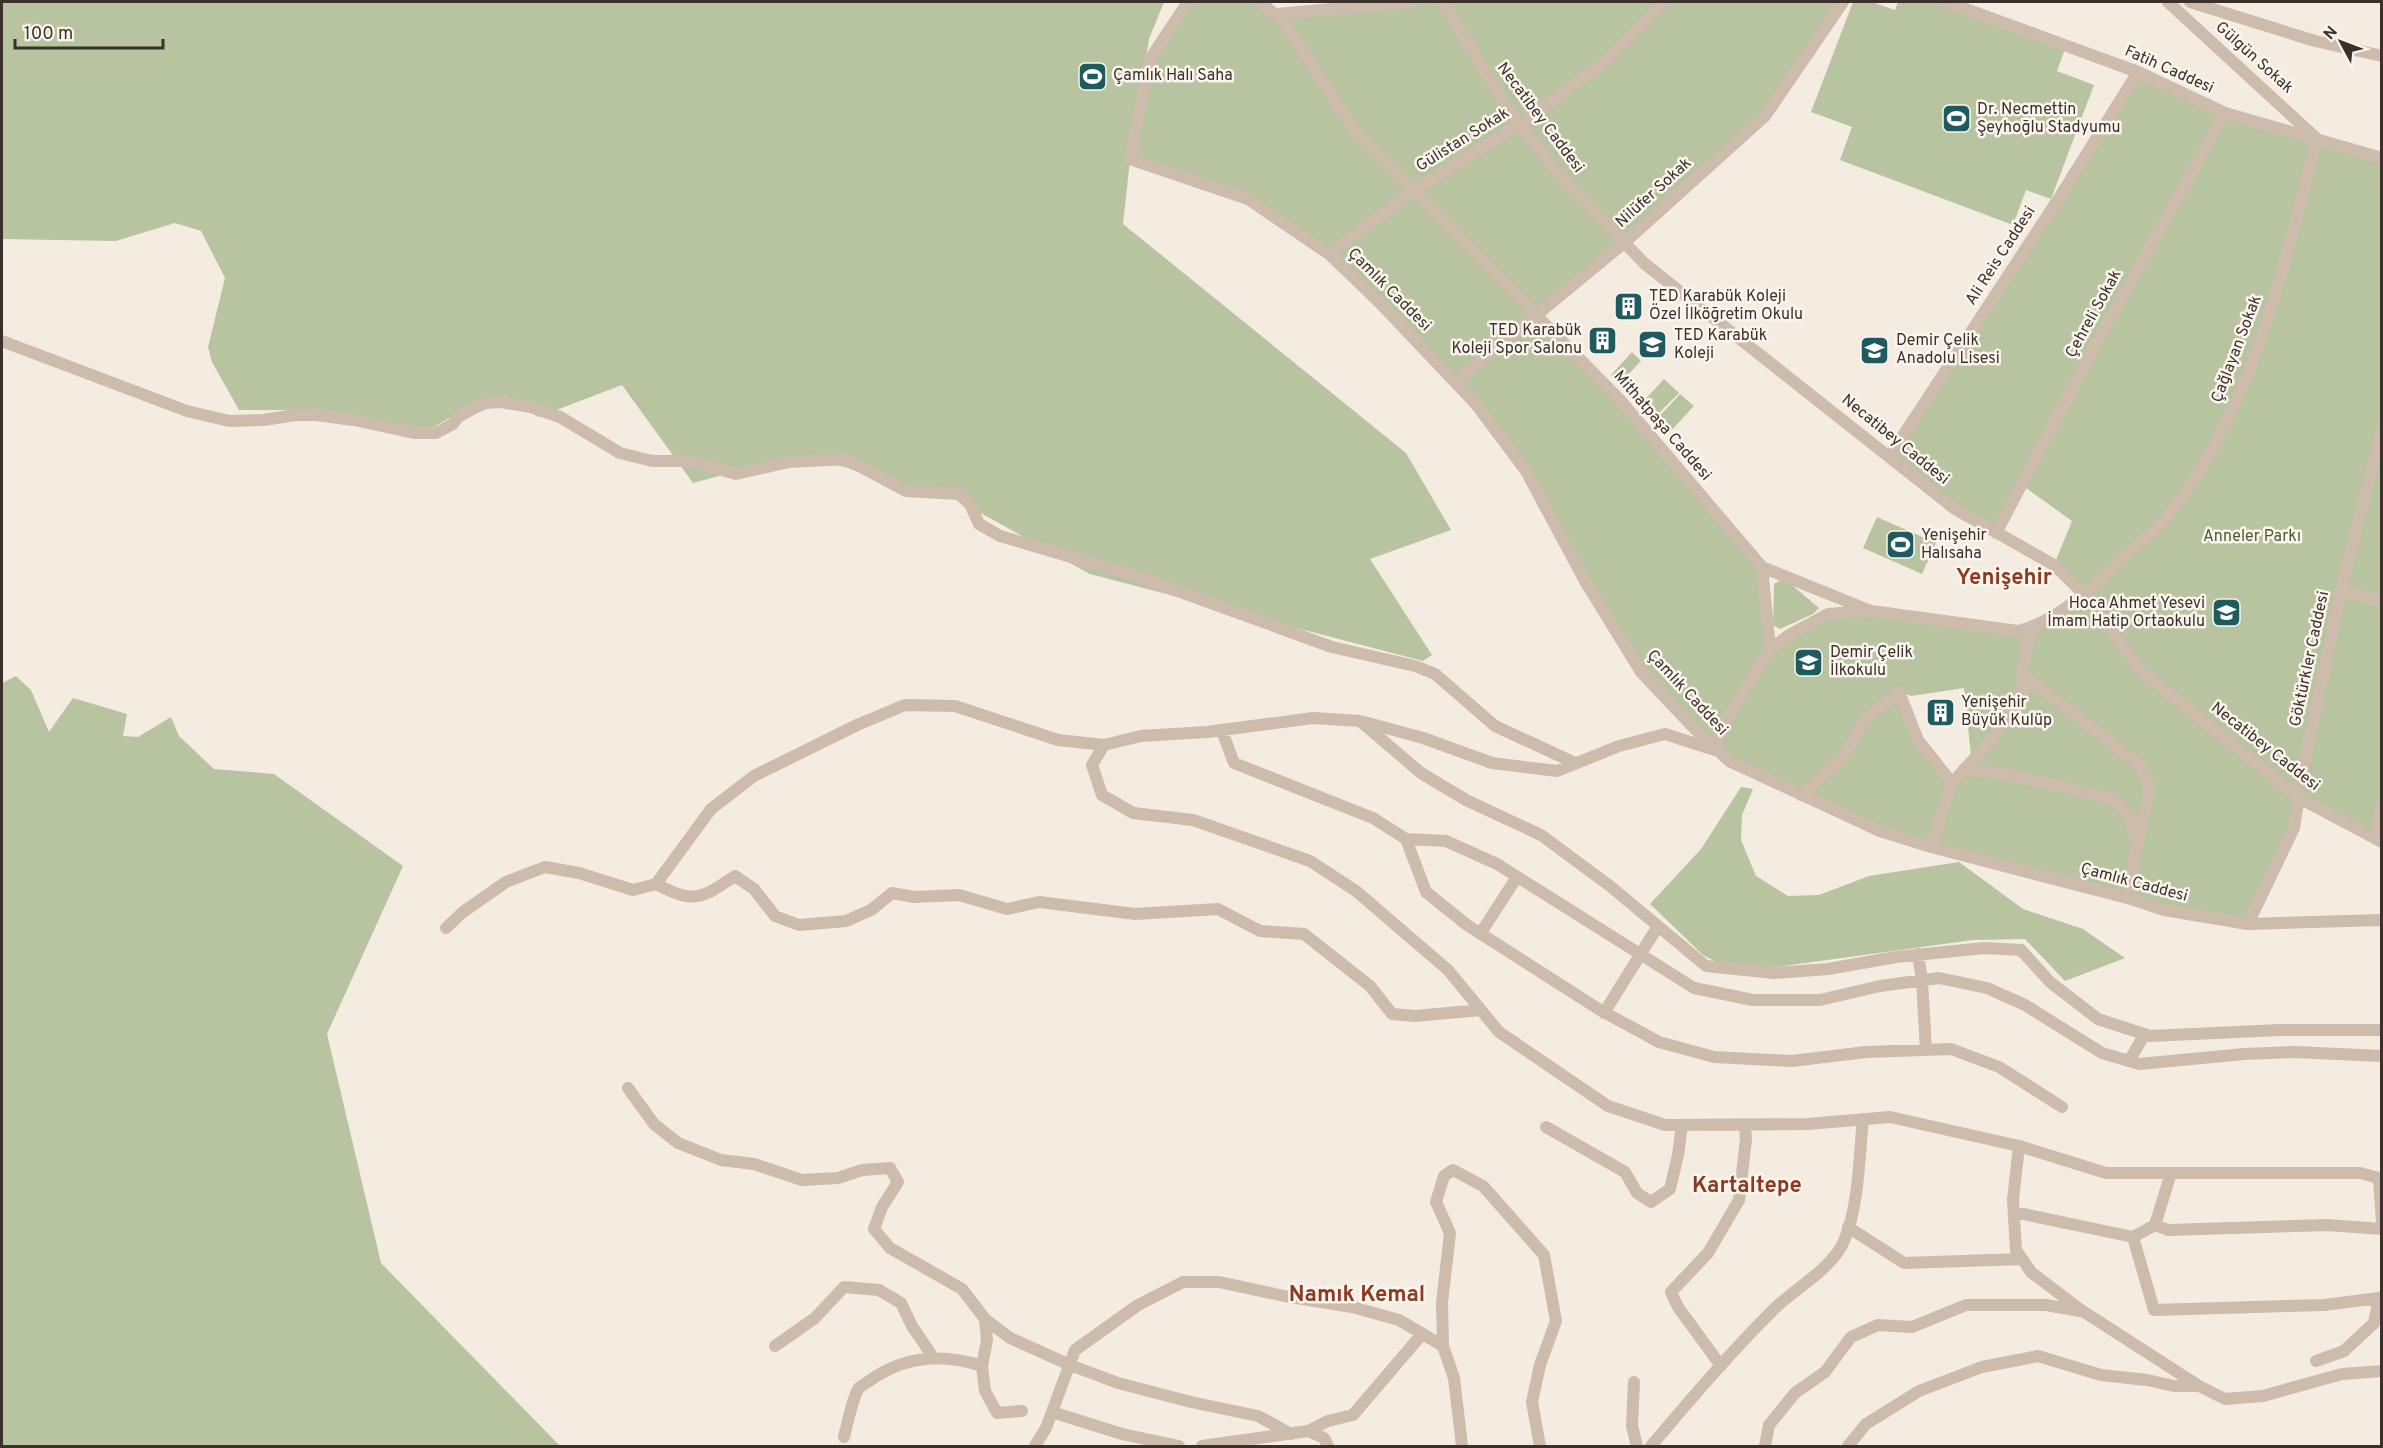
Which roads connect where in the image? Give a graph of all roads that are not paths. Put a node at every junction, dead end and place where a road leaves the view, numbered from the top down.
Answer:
1 (1188, 2) edge
2 (1260, 2) edge
3 (1412, 2) edge
4 (1443, 2) edge
5 (1665, 2) edge
6 (1843, 2) edge
7 (1947, 2) edge
8 (2168, 2) edge
9 (2196, 2) edge
10 (1276, 14) junction
11 (2382, 56) edge
12 (2138, 72) junction
13 (2225, 113) junction
14 (1520, 124) junction
15 (2317, 139) junction
16 (2382, 158) edge
17 (1413, 191) junction
18 (1624, 243) junction
19 (1329, 254) junction
20 (1537, 315) junction
21 (2, 341) edge
22 (1456, 381) junction
23 (2382, 430) edge
24 (1889, 457) junction
25 (1996, 533) junction
26 (1762, 567) junction
27 (2341, 590) junction
28 (2084, 594) junction
29 (2382, 602) edge
30 (1871, 611) junction
31 (2031, 628) junction
32 (1770, 649) junction
33 (2022, 674) junction
34 (1360, 721) junction
35 (1221, 730) junction
36 (1104, 745) junction
37 (1718, 751) junction
38 (1575, 763) junction
39 (1964, 769) junction
40 (1952, 783) junction
41 (1802, 795) junction
42 (2299, 798) junction
43 (2382, 805) edge
44 (1406, 839) junction
45 (2379, 841) edge
46 (1930, 847) junction
47 (2134, 860) junction
48 (1517, 877) junction
49 (656, 884) junction
50 (2131, 899) junction
51 (2382, 920) edge
52 (2248, 924) junction
53 (1658, 926) junction
54 (446, 928) dead end
55 (1480, 934) junction
56 (1918, 954) junction
57 (1641, 956) junction
58 (1922, 981) junction
59 (1481, 1010) junction
60 (1604, 1013) junction
61 (2382, 1030) edge
62 (2145, 1034) junction
63 (1926, 1050) junction
64 (2382, 1056) edge
65 (2129, 1061) junction
66 (628, 1088) dead end
67 (2062, 1107) dead end
68 (1863, 1119) junction
69 (1682, 1125) junction
70 (1745, 1125) junction
71 (1546, 1126) dead end
72 (2019, 1146) junction
73 (2171, 1173) junction
74 (2380, 1179) edge
75 (2014, 1212) junction
76 (2382, 1222) edge
77 (2155, 1225) junction
78 (1848, 1227) junction
79 (2382, 1229) edge
80 (2133, 1237) junction
81 (2022, 1259) junction
82 (2380, 1298) edge
83 (2085, 1312) junction
84 (985, 1319) junction
85 (1422, 1334) junction
86 (775, 1346) dead end
87 (1443, 1346) junction
88 (933, 1357) junction
89 (2316, 1361) dead end
90 (1070, 1365) junction
91 (982, 1366) junction
92 (1721, 1366) junction
93 (2382, 1371) edge
94 (1634, 1382) dead end
95 (2199, 1386) junction
96 (1022, 1411) dead end
97 (1052, 1412) junction
98 (1308, 1431) junction
99 (1291, 1434) junction
100 (843, 1437) dead end
101 (1147, 1443) edge
102 (1035, 1446) edge
103 (1179, 1446) edge
104 (1202, 1446) edge
105 (1328, 1446) edge
106 (1462, 1446) edge
107 (1540, 1446) edge
108 (1637, 1446) edge
109 (1651, 1446) edge
110 (1765, 1446) edge
111 (1848, 1446) edge

1 - 19 street, Çamlık Caddesi
2 - 10 street, Mithatpaşa Caddesi
3 - 10 street
4 - 14 street, Necatibey Caddesi
5 - 14 street, Gülistan Sokak
6 - 18 street, Nilüfer Sokak
7 - 12 street, Fatih Caddesi
8 - 15 street, Gülgün Sokak
9 - 11 street
10 - 17 street, Mithatpaşa Caddesi
12 - 13 street, Fatih Caddesi
12 - 24 street, Ali Reis Caddesi
13 - 15 street, Fatih Caddesi
13 - 25 street, Çehreli Sokak
14 - 17 street, Gülistan Sokak
14 - 18 street, Necatibey Caddesi
15 - 16 street, Fatih Caddesi
15 - 28 street, Çağlayan Sokak
17 - 19 street, Gülistan Sokak
17 - 20 street, Mithatpaşa Caddesi
18 - 20 street, Nilüfer Sokak
18 - 24 street, Necatibey Caddesi
19 - 22 street, Çamlık Caddesi
20 - 22 street, Nilüfer Sokak
20 - 26 street, Mithatpaşa Caddesi
21 - 38 street
22 - 37 street, Çamlık Caddesi
23 - 27 street, Göktürkler Caddesi
24 - 25 street, Necatibey Caddesi
25 - 28 street, Necatibey Caddesi
26 - 30 street, Mithatpaşa Caddesi
26 - 32 street
27 - 29 street
27 - 42 street, Göktürkler Caddesi
28 - 31 street, Mithatpaşa Caddesi
28 - 42 street, Necatibey Caddesi
30 - 31 street, Mithatpaşa Caddesi
30 - 32 street
31 - 33 street
32 - 37 street
33 - 39 street
33 - 47 street
34 - 35 street
34 - 38 street
34 - 53 street
35 - 36 street
35 - 44 street
36 - 49 street
36 - 59 street
37 - 38 street
37 - 41 street, Çamlık Caddesi
39 - 40 street
39 - 47 street
40 - 41 street
40 - 46 street
41 - 46 street, Çamlık Caddesi
42 - 45 street, Necatibey Caddesi
42 - 52 street, Göktürkler Caddesi
43 - 45 street
44 - 48 street
44 - 55 street
46 - 50 street, Çamlık Caddesi
47 - 50 street
48 - 55 street
48 - 57 street
49 - 54 street
49 - 59 street
50 - 52 street, Çamlık Caddesi
51 - 52 street, Çamlık Caddesi
53 - 56 street
53 - 57 street
55 - 60 street
56 - 58 street
56 - 62 street
57 - 58 street
57 - 60 street
58 - 63 street
58 - 65 street
59 - 69 street
60 - 63 street
61 - 62 street
62 - 65 street
63 - 67 street
64 - 65 street
66 - 84 street
68 - 70 street
68 - 72 street
68 - 78 street
69 - 70 street
69 - 71 street
70 - 92 street
72 - 73 street
72 - 75 street
73 - 74 street
73 - 77 street
74 - 76 street
75 - 80 street
75 - 81 street
77 - 79 street
77 - 80 street
78 - 81 street
78 - 92 street
80 - 82 street
81 - 83 street
82 - 89 street
83 - 95 street
83 - 110 street
84 - 90 street
84 - 91 street
85 - 87 street
85 - 90 street
85 - 98 street
86 - 88 street
87 - 106 street
87 - 107 street
88 - 91 street
88 - 100 street
90 - 97 street
90 - 99 street
91 - 96 street
92 - 109 street
93 - 95 street
94 - 108 street
95 - 111 street
97 - 101 street
97 - 102 street
98 - 99 street
98 - 105 street
99 - 104 street
101 - 103 street

